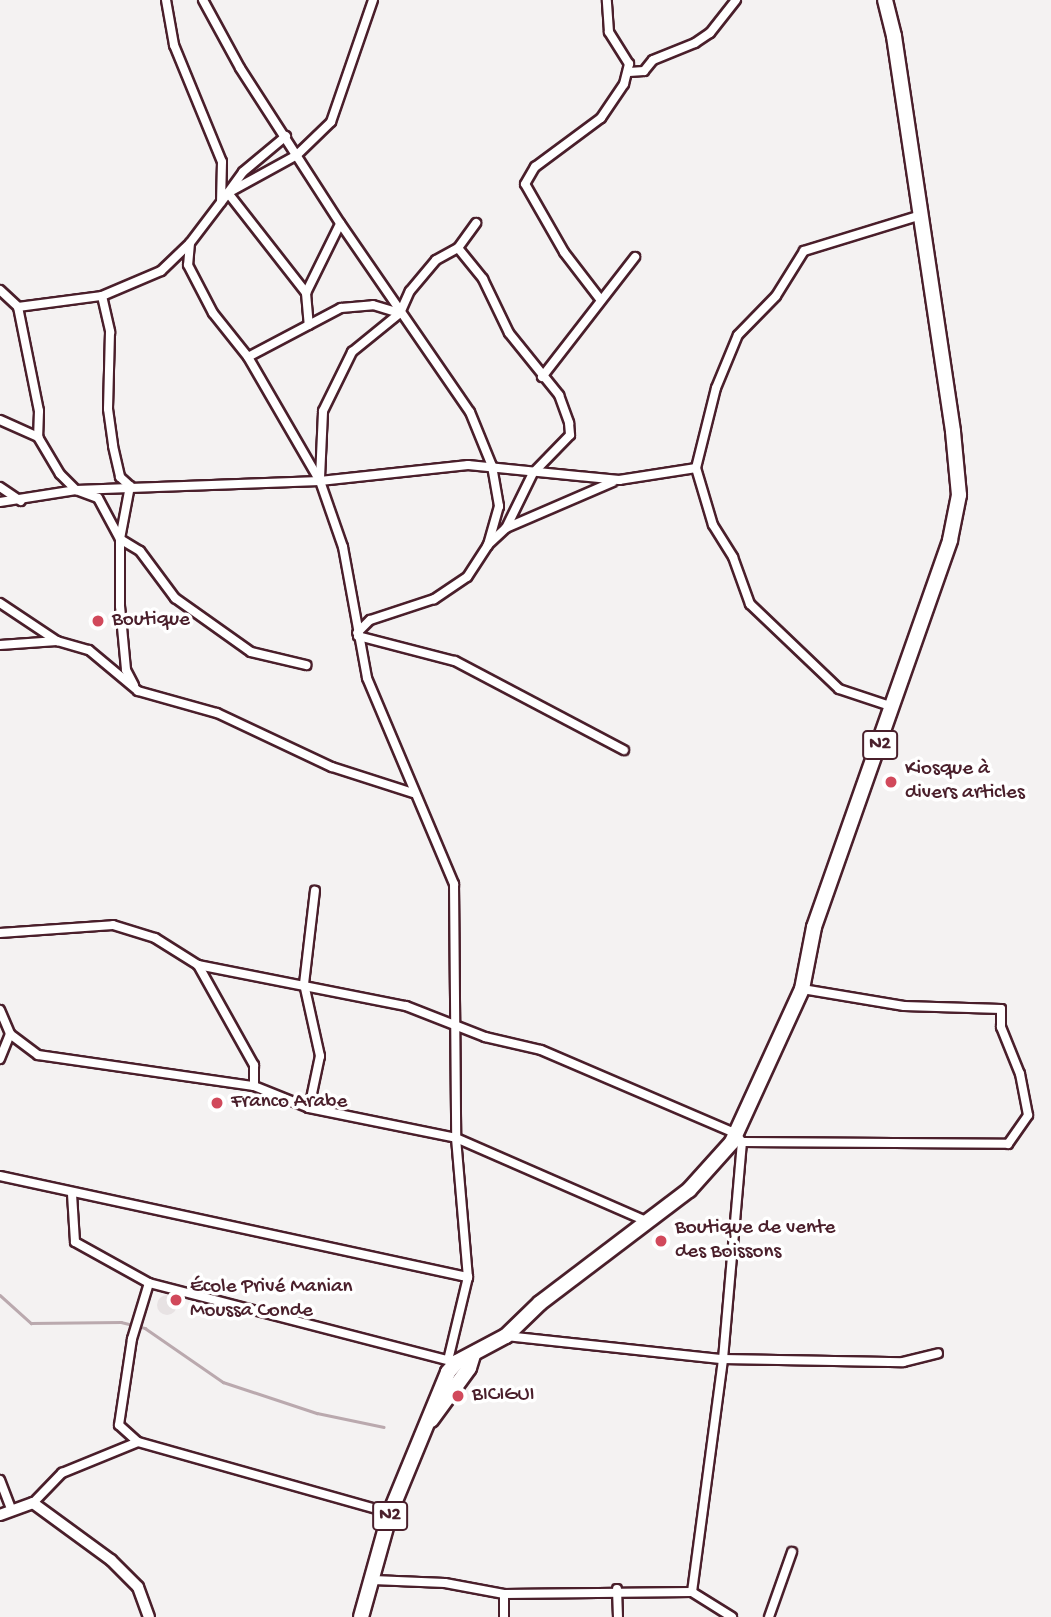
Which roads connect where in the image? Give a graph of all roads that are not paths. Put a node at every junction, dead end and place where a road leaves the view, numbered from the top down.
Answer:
1 (166, 0) edge
2 (202, 0) edge
3 (373, 0) edge
4 (607, 0) edge
5 (736, 0) edge
6 (885, 0) edge
7 (629, 72) junction
8 (286, 136) junction
9 (297, 155) junction
10 (228, 193) junction
11 (221, 205) junction
12 (918, 216) junction
13 (340, 223) junction
14 (476, 223) dead end
15 (190, 243) junction
16 (458, 248) junction
17 (635, 257) dead end
18 (0, 290) edge
19 (306, 293) junction
20 (102, 296) junction
21 (600, 299) junction
22 (18, 307) junction
23 (400, 313) junction
24 (309, 325) junction
25 (248, 357) junction
26 (542, 377) junction
27 (0, 420) edge
28 (38, 437) junction
29 (492, 466) junction
30 (696, 468) junction
31 (533, 473) junction
32 (619, 480) junction
33 (320, 481) junction
34 (130, 486) junction
35 (0, 487) edge
36 (76, 490) junction
37 (21, 501) junction
38 (0, 502) edge
39 (506, 528) junction
40 (120, 539) junction
41 (488, 545) junction
42 (0, 603) edge
43 (358, 634) junction
44 (57, 641) junction
45 (0, 645) edge
46 (306, 664) dead end
47 (138, 691) junction
48 (893, 707) junction
49 (624, 750) dead end
50 (414, 793) junction
51 (315, 891) dead end
52 (0, 933) edge
53 (198, 965) junction
54 (304, 984) junction
55 (802, 989) junction
56 (0, 1010) edge
57 (456, 1025) junction
58 (10, 1034) junction
59 (0, 1059) edge
60 (254, 1086) junction
61 (309, 1108) junction
62 (456, 1138) junction
63 (739, 1138) junction
64 (0, 1176) edge
65 (72, 1194) junction
66 (644, 1220) junction
67 (468, 1277) junction
68 (149, 1283) junction
69 (506, 1336) junction
70 (938, 1353) dead end
71 (723, 1359) junction
72 (461, 1361) junction
73 (138, 1442) junction
74 (0, 1480) edge
75 (33, 1503) junction
76 (11, 1508) junction
77 (390, 1513) junction
78 (0, 1515) edge
79 (792, 1552) dead end
80 (373, 1580) junction
81 (617, 1590) junction
82 (692, 1592) junction
83 (504, 1594) junction
84 (149, 1617) edge
85 (361, 1617) edge
86 (504, 1617) edge
87 (618, 1617) edge
88 (732, 1617) edge
89 (769, 1617) edge

1 - 11 street
2 - 8 street
3 - 9 street
4 - 7 street
5 - 7 street
6 - 12 highway, N2
7 - 21 street
8 - 9 street
8 - 10 street
9 - 10 street
9 - 13 street
10 - 11 street
10 - 19 street
11 - 15 street
12 - 30 street
12 - 48 highway, N2
13 - 19 street
13 - 23 street
14 - 16 street
15 - 20 street
15 - 25 street
16 - 23 street
16 - 26 street
17 - 21 street
18 - 22 street
19 - 24 street
20 - 22 street
20 - 34 street
21 - 26 street
22 - 28 street
23 - 24 street
23 - 29 street
23 - 33 street
24 - 25 street
25 - 33 street
26 - 31 street
27 - 28 street
28 - 36 street
29 - 31 street
29 - 33 street
29 - 41 street
30 - 32 street
30 - 48 street
31 - 32 street
31 - 39 street
32 - 39 street
33 - 34 street
33 - 43 street
34 - 36 street
34 - 40 street
35 - 37 street
36 - 37 street
36 - 40 street
37 - 38 street
39 - 41 street
40 - 46 street
40 - 47 street
41 - 43 street
42 - 44 street
43 - 49 street
43 - 50 street
44 - 45 street
44 - 47 street
47 - 50 street
48 - 55 highway, N2
50 - 57 street
51 - 54 street
52 - 53 street
53 - 54 street
53 - 60 street
54 - 57 street
54 - 61 street
55 - 63 highway, N2
55 - 63 street
56 - 58 street
57 - 62 street
57 - 63 street
58 - 59 street
58 - 60 street
60 - 61 street
61 - 62 street
62 - 66 street
62 - 67 street
63 - 66 highway, N2
63 - 71 street
64 - 65 street
65 - 67 street
65 - 68 street
66 - 69 highway, N2
67 - 72 street
68 - 72 street
68 - 73 street
69 - 71 street
69 - 72 highway, N2
70 - 71 street
71 - 82 street
72 - 77 highway, N2
73 - 75 street
73 - 77 street
74 - 76 street
75 - 76 street
75 - 84 street
76 - 78 street
77 - 80 highway, N2
79 - 89 street
80 - 83 street
80 - 85 highway, N2
81 - 82 street
81 - 83 street
81 - 87 street
82 - 88 street
83 - 86 street

